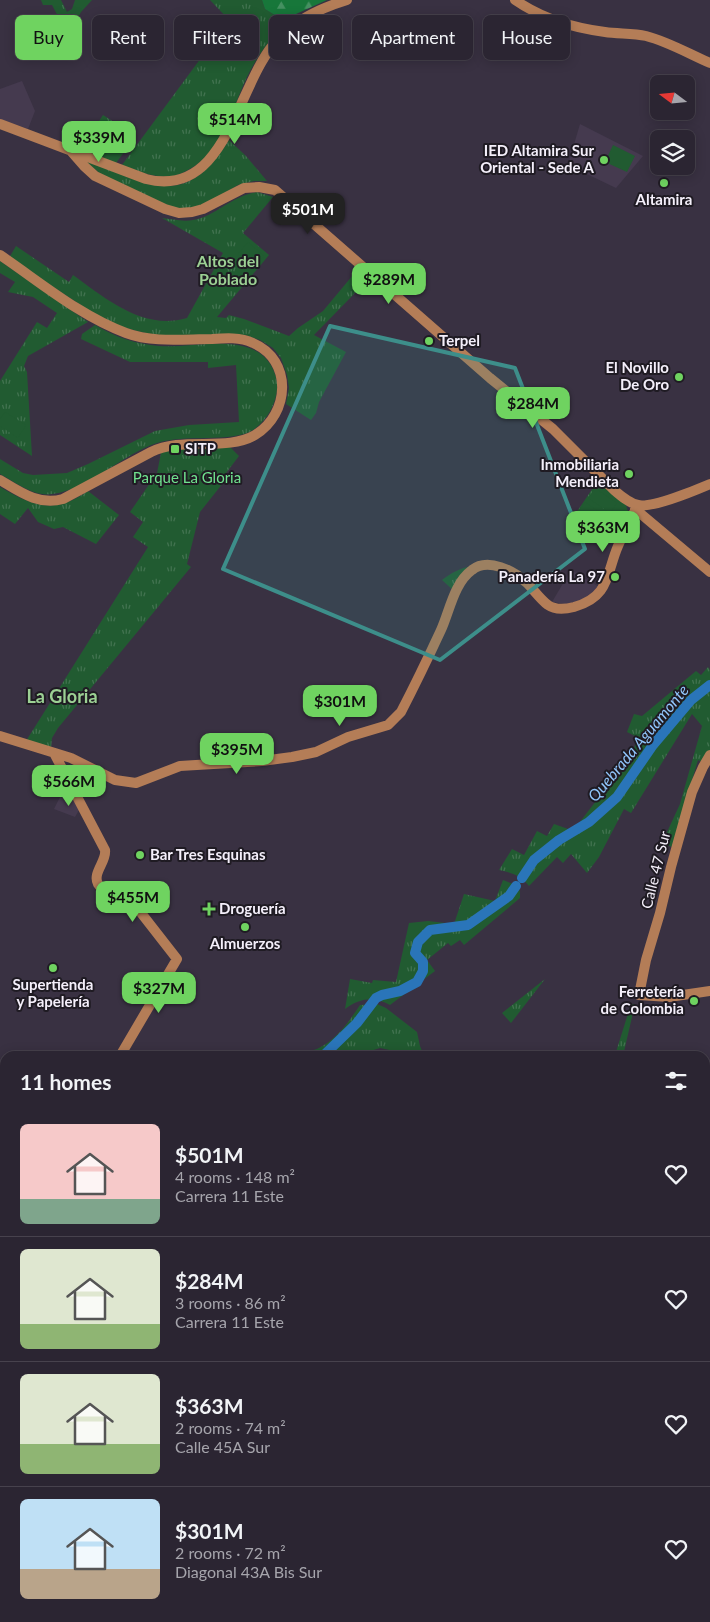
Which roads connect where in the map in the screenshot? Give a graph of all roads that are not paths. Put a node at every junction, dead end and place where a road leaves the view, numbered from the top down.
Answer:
1 (347, 0) edge
2 (516, 0) edge
3 (710, 63) edge
4 (0, 124) edge
5 (70, 150) junction
6 (117, 168) junction
7 (111, 184) junction
8 (0, 255) edge
9 (0, 480) edge
10 (710, 484) edge
11 (637, 507) junction
12 (710, 572) edge
13 (0, 736) edge
14 (54, 752) junction
15 (710, 755) edge
16 (710, 991) edge
17 (123, 1051) edge

1 - 6 street
2 - 3 street
4 - 5 street
5 - 6 street
5 - 7 street
6 - 7 street
7 - 11 street
8 - 9 street
10 - 11 street
11 - 12 street
11 - 14 street
13 - 14 street
14 - 17 street
15 - 16 street, Calle 47 Sur

